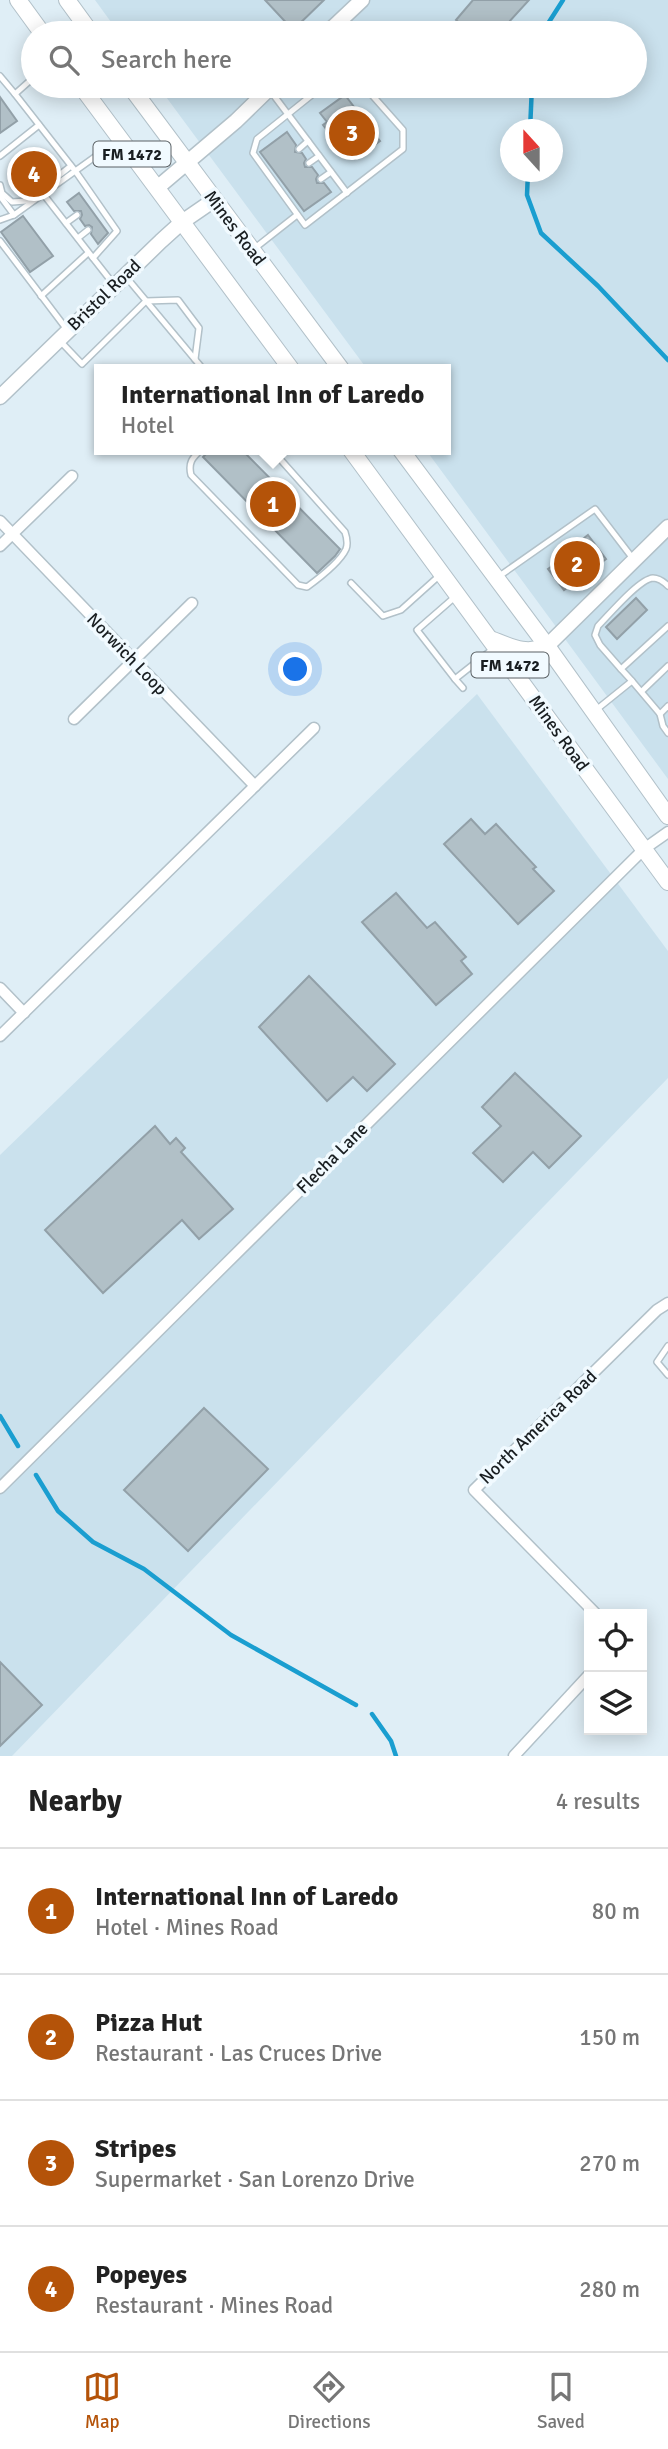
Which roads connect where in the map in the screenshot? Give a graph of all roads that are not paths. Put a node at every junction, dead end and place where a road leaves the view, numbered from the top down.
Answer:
1 (18, 0) edge
2 (66, 0) edge
3 (362, 0) edge
4 (33, 21) edge
5 (82, 21) edge
6 (340, 21) edge
7 (0, 76) edge
8 (21, 89) edge
9 (15, 94) junction
10 (90, 98) edge
11 (139, 98) edge
12 (259, 98) edge
13 (277, 98) edge
14 (309, 98) edge
15 (375, 98) edge
16 (288, 115) junction
17 (39, 125) junction
18 (120, 139) junction
19 (308, 141) junction
20 (299, 149) dead end
21 (0, 156) edge
22 (319, 156) junction
23 (187, 163) junction
24 (309, 163) dead end
25 (71, 166) junction
26 (76, 172) junction
27 (331, 172) junction
28 (321, 179) dead end
29 (0, 185) edge
30 (157, 188) junction
31 (347, 193) junction
32 (44, 195) junction
33 (0, 196) edge
34 (295, 199) dead end
35 (96, 200) junction
36 (214, 200) junction
37 (289, 203) junction
38 (88, 205) dead end
39 (14, 215) junction
40 (76, 215) dead end
41 (106, 215) junction
42 (297, 215) junction
43 (0, 219) edge
44 (99, 221) dead end
45 (182, 222) junction
46 (66, 223) junction
47 (88, 230) dead end
48 (78, 238) junction
49 (0, 241) edge
50 (252, 250) junction
51 (90, 255) junction
52 (120, 281) junction
53 (41, 296) junction
54 (146, 301) junction
55 (64, 335) junction
56 (195, 359) junction
57 (199, 364) edge
58 (287, 364) edge
59 (337, 364) edge
60 (0, 397) edge
61 (195, 455) edge
62 (276, 455) edge
63 (355, 455) edge
64 (405, 455) edge
65 (72, 476) dead end
66 (0, 521) edge
67 (668, 527) edge
68 (12, 534) junction
69 (0, 546) edge
70 (634, 560) junction
71 (442, 573) junction
72 (496, 578) junction
73 (351, 583) dead end
74 (668, 586) edge
75 (458, 594) junction
76 (192, 603) dead end
77 (668, 625) edge
78 (494, 642) junction
79 (547, 646) junction
80 (134, 660) junction
81 (668, 666) edge
82 (621, 668) junction
83 (455, 679) junction
84 (632, 681) junction
85 (463, 688) dead end
86 (642, 691) junction
87 (668, 706) edge
88 (594, 712) junction
89 (660, 714) junction
90 (75, 719) dead end
91 (314, 728) dead end
92 (668, 733) edge
93 (255, 786) junction
94 (668, 816) edge
95 (668, 832) edge
96 (644, 849) junction
97 (668, 882) edge
98 (0, 988) edge
99 (24, 1013) junction
100 (0, 1036) edge
101 (668, 1303) edge
102 (668, 1346) edge
103 (668, 1375) edge
104 (0, 1488) edge
105 (591, 1609) edge
106 (584, 1680) edge
107 (514, 1756) edge

1 - 4 main road
2 - 5 main road
3 - 6 street
7 - 9 lane
8 - 9 lane
9 - 17 lane
10 - 18 main road, FM 1472
11 - 23 main road, Mines Road / FM 1472
12 - 23 street
13 - 16 lane
14 - 16 lane
15 - 31 lane
16 - 19 lane
16 - 37 lane
17 - 21 lane
17 - 25 lane
18 - 26 lane
18 - 30 main road, FM 1472
19 - 20 lane
19 - 22 lane
22 - 24 lane
22 - 27 lane
23 - 30 street
23 - 36 main road, Mines Road / FM 1472
25 - 26 lane
25 - 29 lane
26 - 32 lane
26 - 35 lane
27 - 28 lane
27 - 31 lane
30 - 45 main road, FM 1472
31 - 42 lane
32 - 39 lane
32 - 46 lane
33 - 39 lane
34 - 37 lane
35 - 38 lane
35 - 41 lane
36 - 45 street, Bristol Road
36 - 50 main road, Mines Road / FM 1472
37 - 42 lane
39 - 43 lane
40 - 46 lane
41 - 44 lane
41 - 51 lane
42 - 50 lane
45 - 52 street, Bristol Road
45 - 58 main road, FM 1472
46 - 48 lane
47 - 48 lane
48 - 51 lane
49 - 53 lane
50 - 59 main road, Mines Road / FM 1472
51 - 52 lane
51 - 53 lane
52 - 54 lane
52 - 55 street, Bristol Road
53 - 55 lane
54 - 55 lane
54 - 56 lane
54 - 56 lane
55 - 60 street, Bristol Road
56 - 57 lane
61 - 62 lane
63 - 71 main road, Mines Road / FM 1472
64 - 72 main road, FM 1472
65 - 68 street
66 - 68 street, Norwich Loop
67 - 70 street
68 - 69 street
68 - 80 street, Norwich Loop
70 - 72 lane
70 - 79 street
71 - 73 lane
71 - 75 main road, Mines Road / FM 1472
72 - 79 main road, FM 1472
74 - 82 lane
75 - 78 main road, Mines Road / FM 1472
75 - 83 lane
76 - 80 street
77 - 82 lane
78 - 79 main road
78 - 83 lane
78 - 96 main road, Mines Road / FM 1472
79 - 88 main road, FM 1472
80 - 90 street
80 - 93 street, Norwich Loop
81 - 86 lane
82 - 84 lane
83 - 85 lane
84 - 86 lane
84 - 88 lane
86 - 89 lane
87 - 89 lane
88 - 94 main road, FM 1472
89 - 92 lane
91 - 93 street
93 - 99 street
95 - 96 street, Flecha Lane
96 - 97 main road, Mines Road / FM 1472
96 - 104 street, Flecha Lane
98 - 99 street
99 - 100 street
101 - 105 street, North America Road
102 - 103 lane
106 - 107 street

